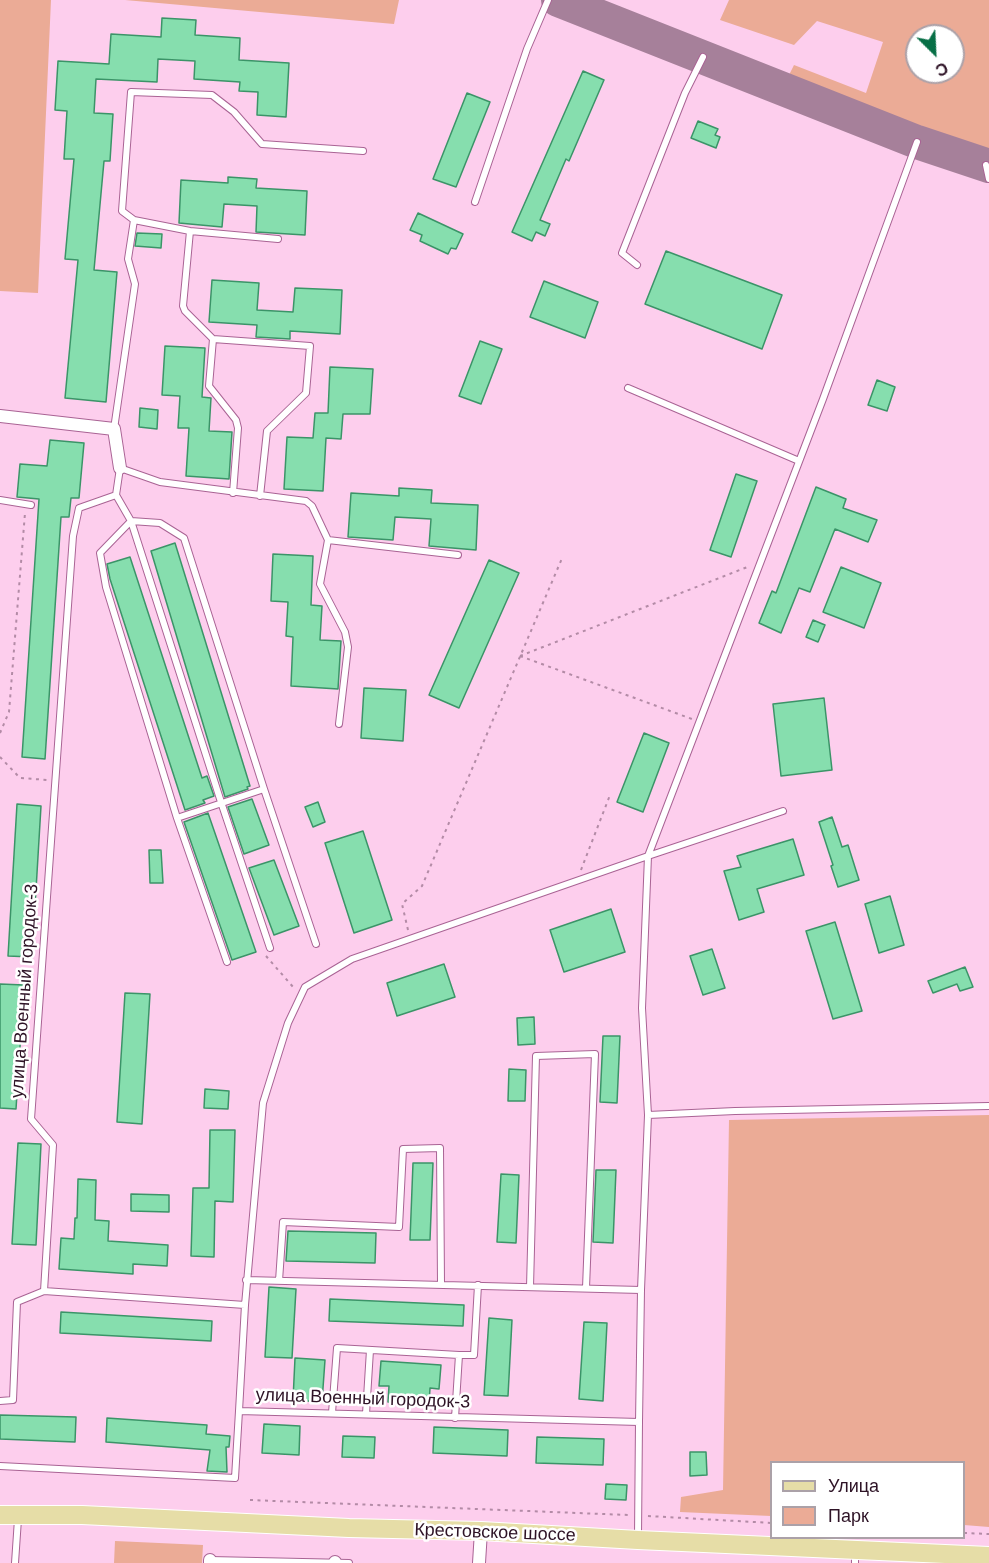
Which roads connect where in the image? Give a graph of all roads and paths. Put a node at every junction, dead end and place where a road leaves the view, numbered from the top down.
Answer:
1 (548, 0) edge
2 (703, 57) dead end
3 (917, 142) dead end
4 (363, 151) dead end
5 (986, 165) dead end
6 (989, 179) edge
7 (475, 202) dead end
8 (134, 220) junction
9 (190, 231) junction
10 (278, 239) dead end
11 (637, 265) dead end
12 (213, 339) junction
13 (628, 388) dead end
14 (0, 416) edge
15 (114, 429) junction
16 (799, 461) junction
17 (120, 468) junction
18 (233, 493) junction
19 (116, 495) junction
20 (260, 496) junction
21 (0, 500) edge
22 (28, 504) joint
23 (130, 521) junction
24 (328, 540) junction
25 (458, 555) dead end
26 (562, 556) dead end
27 (760, 562) junction
28 (520, 656) junction
29 (699, 722) junction
30 (339, 724) dead end
31 (0, 733) edge
32 (0, 757) edge
33 (56, 780) junction
34 (264, 789) junction
35 (610, 795) dead end
36 (221, 802) junction
37 (783, 811) dead end
38 (177, 818) junction
39 (648, 856) junction
40 (577, 881) junction
41 (266, 934) junction
42 (410, 939) junction
43 (316, 944) dead end
44 (270, 948) dead end
45 (227, 962) dead end
46 (301, 996) junction
47 (989, 1106) edge
48 (648, 1115) junction
49 (246, 1280) junction
50 (279, 1281) junction
51 (441, 1284) junction
52 (478, 1285) junction
53 (530, 1287) junction
54 (586, 1288) junction
55 (641, 1290) junction
56 (44, 1291) junction
57 (245, 1305) junction
58 (370, 1350) junction
59 (459, 1355) junction
60 (0, 1401) edge
61 (239, 1411) junction
62 (332, 1413) junction
63 (366, 1414) junction
64 (455, 1418) junction
65 (639, 1422) junction
66 (0, 1466) edge
67 (250, 1500) dead end
68 (0, 1515) edge
69 (19, 1515) junction
70 (637, 1516) dead end
71 (648, 1516) dead end
72 (770, 1522) edge
73 (481, 1531) junction
74 (965, 1533) edge
75 (989, 1534) edge
76 (638, 1540) junction
77 (855, 1556) edge
78 (989, 1556) edge
79 (210, 1561) edge
80 (15, 1563) edge
81 (335, 1563) edge
82 (349, 1563) edge
83 (479, 1563) edge

1 - 7 lane
2 - 11 lane
3 - 16 lane
4 - 8 lane
5 - 6 lane
8 - 9 lane
8 - 15 lane
9 - 10 lane
9 - 12 lane
12 - 18 lane
12 - 20 lane
13 - 16 lane
14 - 15 street
15 - 17 street
16 - 27 lane
17 - 18 lane
17 - 19 lane
18 - 20 lane
19 - 23 lane
19 - 33 lane, улица Военный городок-3
20 - 24 lane
21 - 22 lane
22 - 31 path
23 - 34 lane
23 - 36 lane
23 - 38 lane
24 - 25 lane
24 - 30 lane
26 - 28 path
27 - 28 path
27 - 29 lane
28 - 29 path
28 - 42 path
29 - 39 lane
32 - 33 path
33 - 56 lane, улица Военный городок-3
34 - 36 lane
34 - 43 lane
35 - 40 path
36 - 38 lane
36 - 41 lane
37 - 39 lane
38 - 45 lane
39 - 40 lane
39 - 48 lane
40 - 42 lane
41 - 44 lane
41 - 46 path
42 - 46 lane
46 - 49 lane, улица Военный городок-3
47 - 48 lane
48 - 55 lane
49 - 50 lane
49 - 57 lane, улица Военный городок-3
50 - 51 lane
50 - 51 lane
51 - 52 lane
52 - 53 lane
52 - 59 lane
53 - 54 lane
53 - 54 lane
54 - 55 lane
55 - 65 lane
56 - 57 lane
56 - 60 lane
57 - 61 lane, улица Военный городок-3
58 - 59 lane
58 - 62 lane
58 - 63 lane
59 - 64 lane
61 - 62 lane, улица Военный городок-3
61 - 66 lane
62 - 63 lane, улица Военный городок-3
63 - 64 lane, улица Военный городок-3
64 - 65 lane, улица Военный городок-3
65 - 76 lane
67 - 70 path
68 - 69 main road, Крестовское шоссе
69 - 73 main road, Крестовское шоссе
69 - 80 lane
71 - 72 path
73 - 76 main road, Крестовское шоссе
73 - 83 street
74 - 75 path
76 - 77 main road, Крестовское шоссе
77 - 78 main road, Крестовское шоссе
79 - 81 lane
81 - 82 lane

